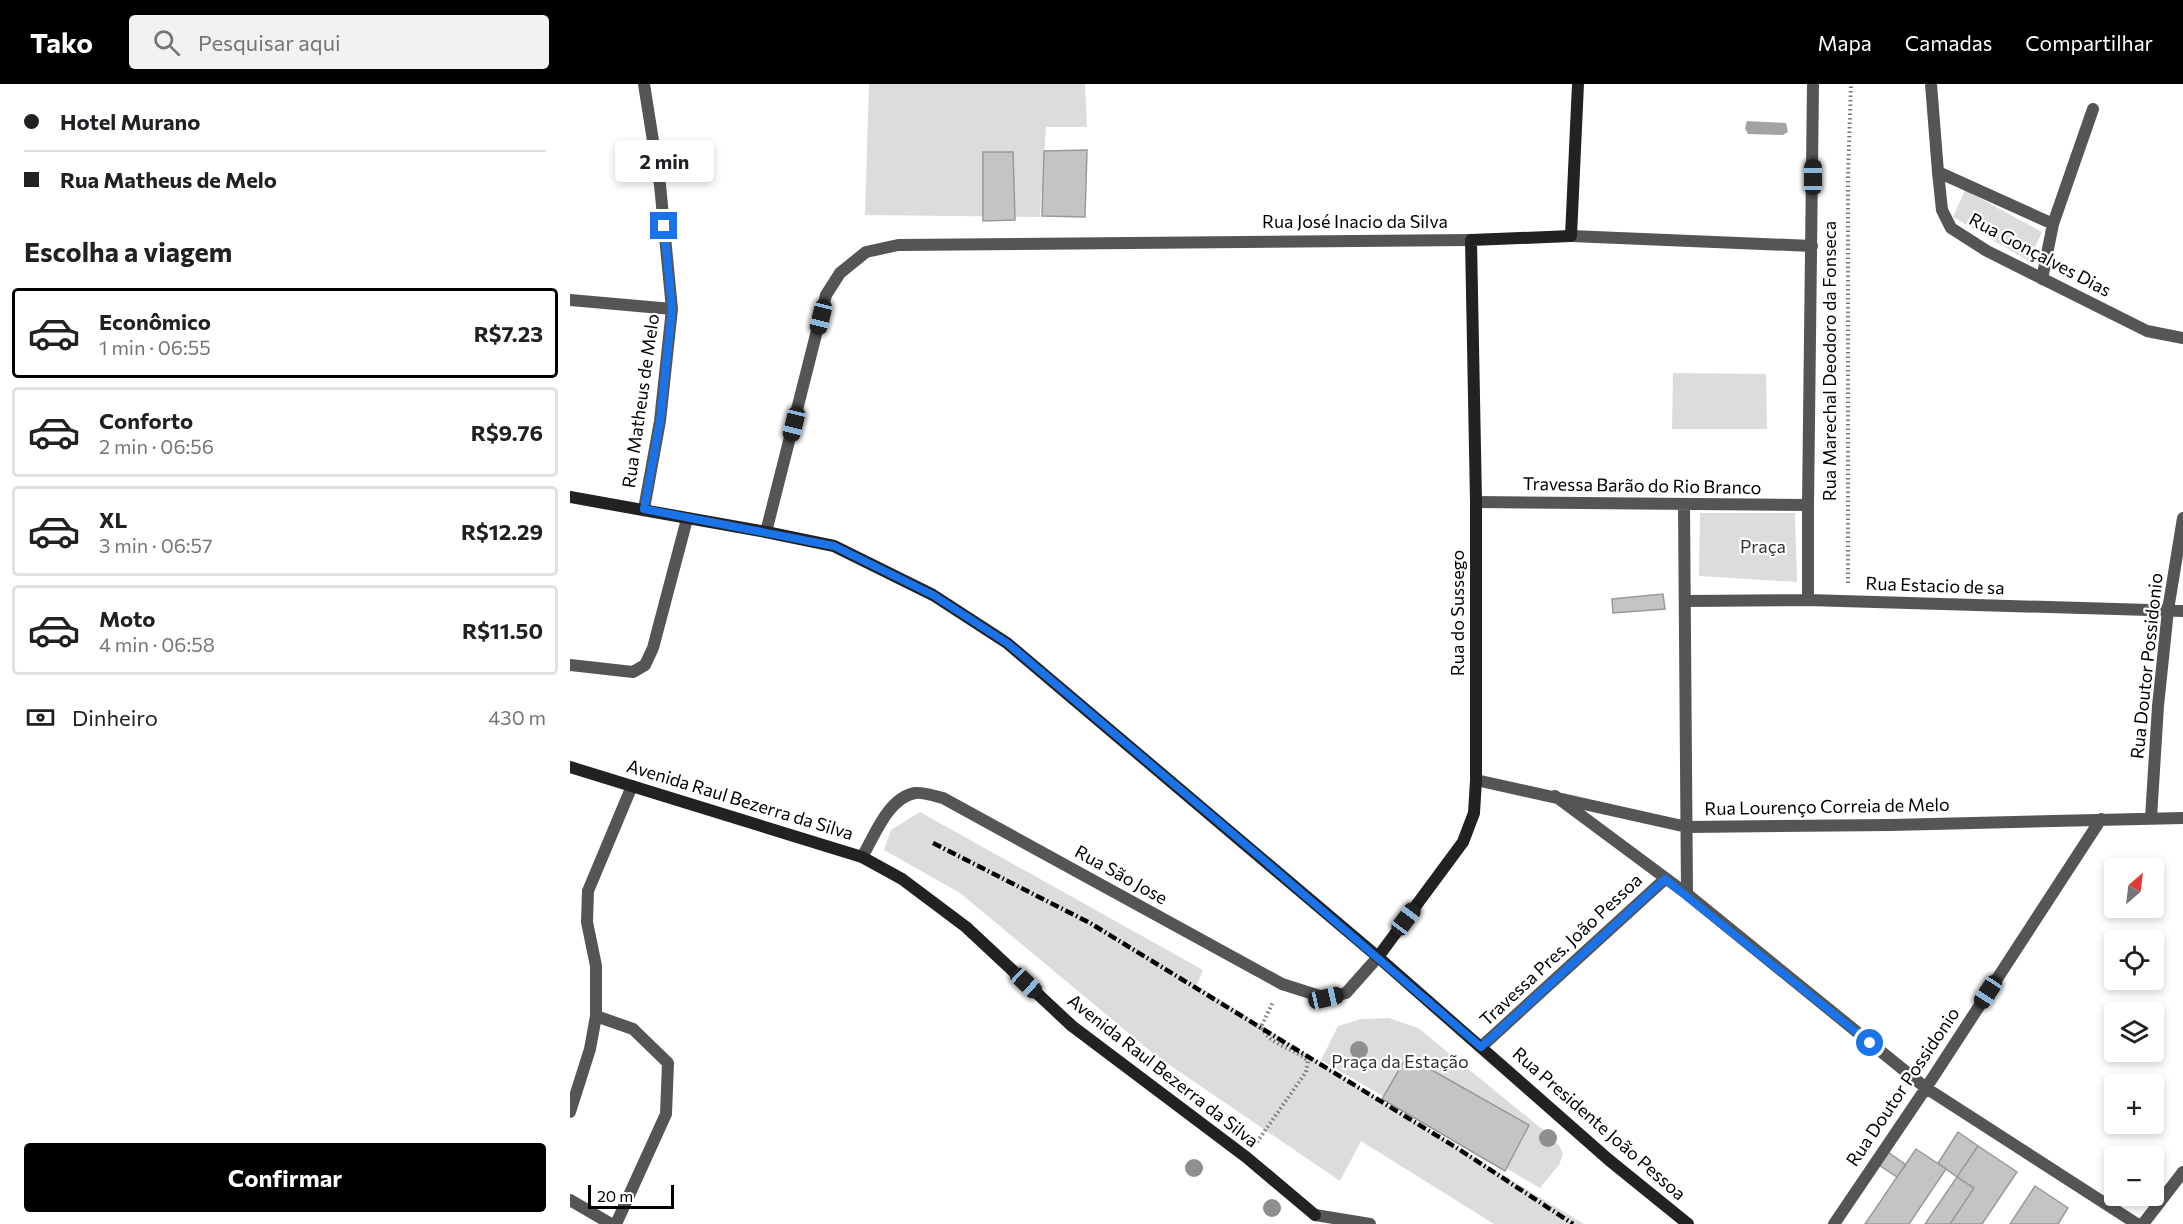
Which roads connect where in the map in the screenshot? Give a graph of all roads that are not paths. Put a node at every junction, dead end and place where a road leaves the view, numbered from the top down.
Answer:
1 (644, 84) edge
2 (1578, 84) edge
3 (1813, 84) edge
4 (1931, 84) edge
5 (2093, 109) dead end
6 (1938, 172) junction
7 (2053, 224) junction
8 (1571, 236) junction
9 (1471, 240) junction
10 (1812, 246) junction
11 (2042, 279) junction
12 (570, 300) edge
13 (672, 309) junction
14 (2183, 338) edge
15 (570, 496) edge
16 (1476, 502) junction
17 (1684, 505) junction
18 (1808, 505) junction
19 (644, 509) junction
20 (2183, 518) edge
21 (687, 519) junction
22 (766, 532) junction
23 (1808, 600) junction
24 (1685, 601) junction
25 (2168, 610) junction
26 (2183, 612) edge
27 (570, 665) edge
28 (570, 767) edge
29 (1476, 780) junction
30 (632, 786) junction
31 (1555, 796) junction
32 (2151, 818) junction
33 (2183, 818) edge
34 (2101, 819) junction
35 (1687, 827) junction
36 (862, 857) junction
37 (1665, 879) junction
38 (1687, 894) junction
39 (1378, 957) junction
40 (596, 1016) junction
41 (1481, 1047) junction
42 (1926, 1088) junction
43 (570, 1112) edge
44 (2183, 1172) edge
45 (570, 1200) edge
46 (1319, 1219) edge
47 (611, 1224) edge
48 (616, 1224) edge
49 (1370, 1224) edge
50 (1688, 1224) edge
51 (1834, 1224) edge
52 (2137, 1224) edge
53 (2143, 1224) edge

1 - 13 street, Rua Matheus de Melo
2 - 8 street
3 - 10 street, Rua Marechal Deodoro da Fonseca
4 - 6 street, Rua Gonçalves Dias
5 - 7 street
6 - 7 street
6 - 11 street, Rua Gonçalves Dias
7 - 11 street
8 - 9 street, Rua José Inacio da Silva
8 - 10 street, Rua José Inacio da Silva
9 - 16 street, Rua do Sussego
9 - 22 street, Rua José Inacio da Silva
10 - 18 street, Rua Marechal Deodoro da Fonseca
11 - 14 street, Rua Gonçalves Dias
12 - 13 street
13 - 19 street, Rua Matheus de Melo
15 - 19 street, Rua Presidente João Pessoa
16 - 17 street, Travessa Barão do Rio Branco
16 - 29 street, Rua do Sussego
17 - 18 street, Travessa Barão do Rio Branco
17 - 24 street
18 - 23 street, Rua Marechal Deodoro da Fonseca
19 - 21 street, Rua Presidente João Pessoa
20 - 25 street, Rua Doutor Possidonio
21 - 22 street, Rua Presidente João Pessoa
21 - 27 street
22 - 39 street, Rua Presidente João Pessoa
23 - 24 street, Rua Estacio de sa
23 - 25 street, Rua Estacio de sa
24 - 35 street
25 - 26 street, Rua Estacio de sa
25 - 32 street, Rua Doutor Possidonio
28 - 30 street, Avenida Raul Bezerra da Silva
29 - 31 street, Rua Lourenço Correia de Melo
29 - 39 street, Rua do Sussego
30 - 36 street, Avenida Raul Bezerra da Silva
30 - 40 street
31 - 35 street, Rua Lourenço Correia de Melo
31 - 37 street
32 - 33 street, Rua Lourenço Correia de Melo
32 - 34 street, Rua Lourenço Correia de Melo
34 - 35 street, Rua Lourenço Correia de Melo
34 - 42 street, Rua Doutor Possidonio
35 - 38 street
36 - 39 street, Rua São Jose
36 - 46 street, Avenida Raul Bezerra da Silva
37 - 38 street
37 - 41 street, Travessa Pres. João Pessoa
38 - 42 street
39 - 41 street, Rua Presidente João Pessoa
40 - 43 street
40 - 48 street
41 - 50 street, Rua Presidente João Pessoa
42 - 51 street, Rua Doutor Possidonio
42 - 52 street
44 - 53 street
45 - 47 street
46 - 49 street, Avenida Raul Bezerra da Silva

